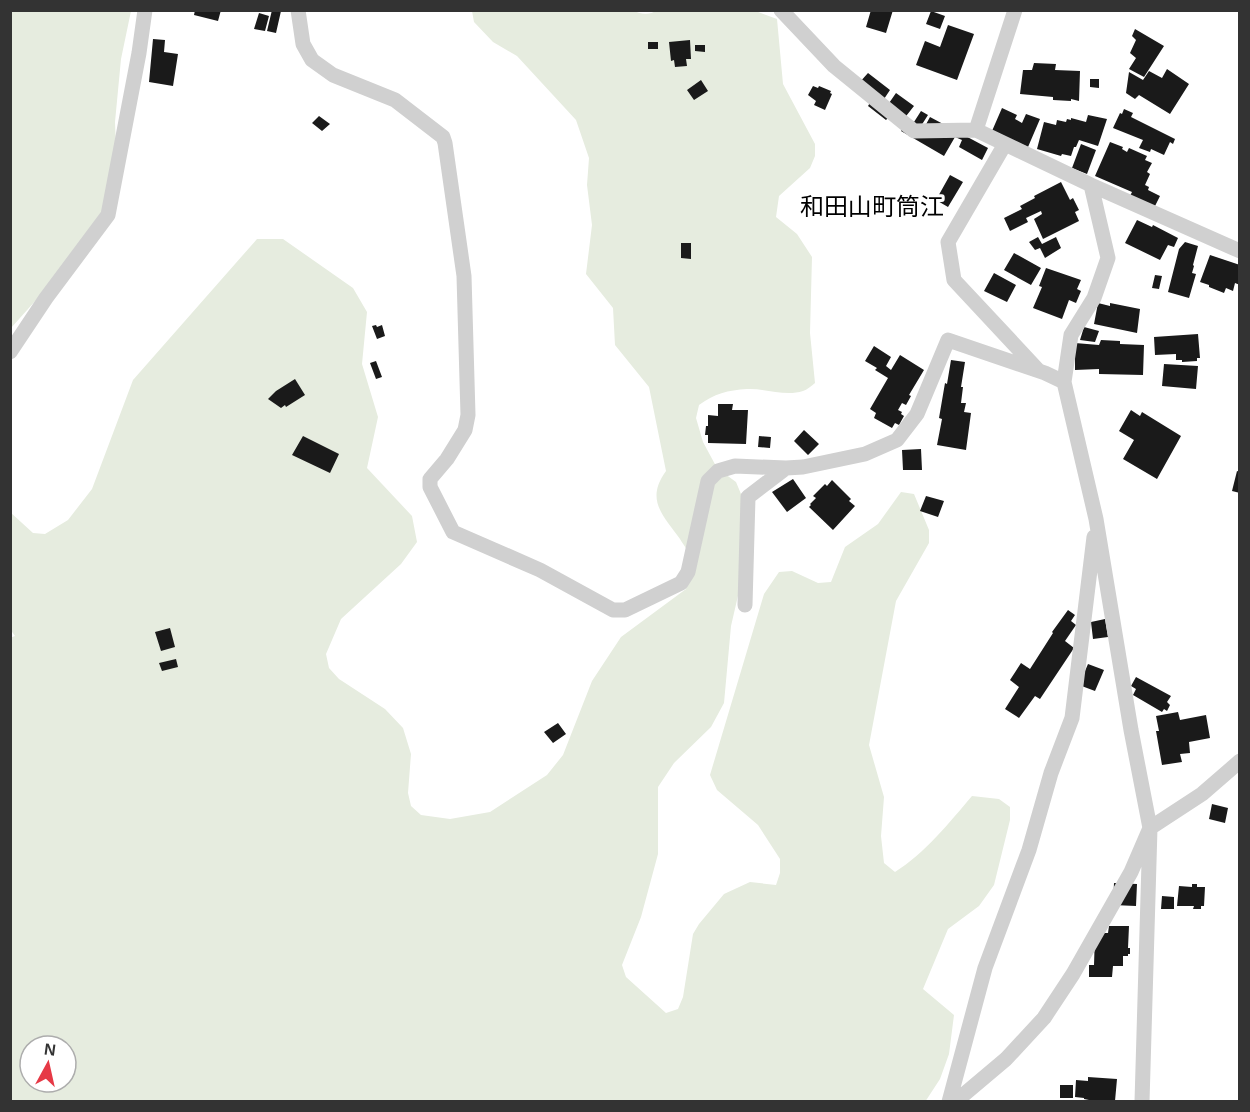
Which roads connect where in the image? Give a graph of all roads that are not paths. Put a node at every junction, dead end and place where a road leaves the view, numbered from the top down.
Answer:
1 (145, 10) edge
2 (298, 10) edge
3 (781, 10) edge
4 (1015, 10) edge
5 (976, 130) junction
6 (1005, 144) junction
7 (1091, 185) junction
8 (1239, 251) edge
9 (10, 352) edge
10 (1040, 372) junction
11 (1064, 382) junction
12 (786, 468) junction
13 (1096, 519) junction
14 (745, 605) dead end
15 (1239, 761) edge
16 (1150, 828) junction
17 (949, 1101) edge
18 (955, 1101) edge
19 (1142, 1101) edge

1 - 9 street
2 - 12 street
3 - 5 street
4 - 5 street
5 - 6 street
6 - 7 street
6 - 10 street
7 - 8 street
7 - 11 street
10 - 11 street
10 - 12 street
11 - 13 street
12 - 14 street
13 - 16 street
13 - 17 street
15 - 16 street
16 - 18 street
16 - 19 street

